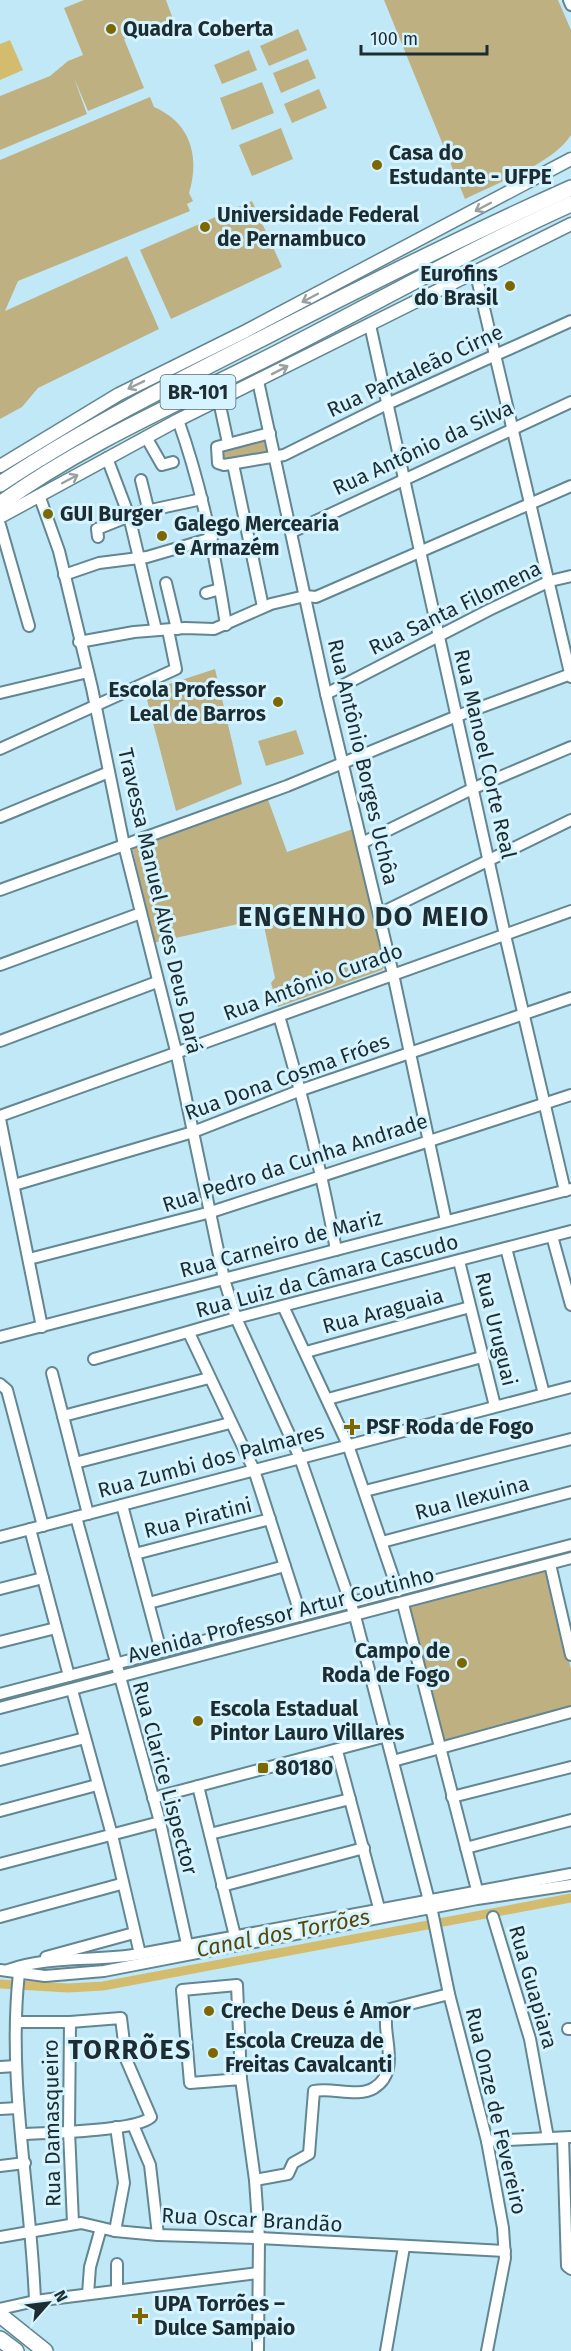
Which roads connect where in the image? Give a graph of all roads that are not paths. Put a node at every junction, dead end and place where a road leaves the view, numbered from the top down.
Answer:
1 (568, 0) edge
2 (571, 5) edge
3 (571, 159) edge
4 (571, 188) edge
5 (571, 204) edge
6 (568, 226) edge
7 (476, 270) junction
8 (571, 321) edge
9 (370, 325) junction
10 (497, 354) junction
11 (258, 381) junction
12 (219, 401) junction
13 (571, 402) edge
14 (386, 405) junction
15 (178, 420) junction
16 (514, 427) junction
17 (270, 433) junction
18 (146, 437) junction
19 (228, 443) junction
20 (275, 455) junction
21 (107, 458) junction
22 (173, 462) dead end
23 (233, 464) junction
24 (0, 466) edge
25 (402, 478) junction
26 (141, 480) dead end
27 (0, 484) edge
28 (571, 486) edge
29 (39, 495) junction
30 (202, 499) junction
31 (531, 503) junction
32 (0, 504) edge
33 (149, 512) junction
34 (129, 516) junction
35 (0, 517) edge
36 (0, 525) edge
37 (292, 532) junction
38 (98, 537) dead end
39 (212, 538) junction
40 (160, 553) junction
41 (420, 553) junction
42 (138, 559) junction
43 (164, 565) dead end
44 (64, 575) junction
45 (571, 576) edge
46 (550, 581) junction
47 (166, 583) dead end
48 (220, 589) junction
49 (206, 593) dead end
50 (305, 596) junction
51 (263, 607) junction
52 (226, 625) junction
53 (29, 626) dead end
54 (173, 629) junction
55 (156, 630) junction
56 (439, 636) junction
57 (79, 642) junction
58 (88, 672) junction
59 (571, 675) edge
60 (0, 693) edge
61 (326, 694) junction
62 (96, 706) junction
63 (457, 717) junction
64 (571, 747) edge
65 (0, 749) edge
66 (342, 763) junction
67 (109, 772) junction
68 (474, 788) junction
69 (0, 817) edge
70 (571, 820) edge
71 (362, 843) junction
72 (124, 845) junction
73 (489, 860) junction
74 (0, 890) edge
75 (571, 911) edge
76 (141, 913) junction
77 (379, 914) junction
78 (505, 935) junction
79 (0, 965) edge
80 (393, 974) junction
81 (157, 982) junction
82 (571, 998) edge
83 (524, 1014) junction
84 (279, 1016) junction
85 (0, 1041) edge
86 (176, 1051) junction
87 (411, 1053) junction
88 (301, 1090) junction
89 (571, 1095) edge
90 (545, 1104) junction
91 (0, 1117) edge
92 (194, 1132) junction
93 (430, 1140) junction
94 (323, 1177) junction
95 (14, 1185) junction
96 (568, 1190) edge
97 (211, 1212) junction
98 (446, 1221) junction
99 (571, 1231) edge
100 (552, 1236) junction
101 (506, 1248) junction
102 (336, 1250) junction
103 (29, 1259) junction
104 (459, 1261) junction
105 (224, 1279) junction
106 (568, 1284) edge
107 (571, 1305) edge
108 (283, 1306) junction
109 (470, 1307) junction
110 (236, 1318) junction
111 (42, 1327) junction
112 (189, 1333) junction
113 (0, 1337) edge
114 (306, 1352) junction
115 (482, 1358) junction
116 (94, 1359) dead end
117 (52, 1373) dead end
118 (210, 1378) junction
119 (2, 1384) edge
120 (571, 1387) edge
121 (544, 1394) junction
122 (328, 1399) junction
123 (495, 1406) junction
124 (63, 1416) junction
125 (230, 1423) junction
126 (571, 1439) edge
127 (348, 1445) junction
128 (300, 1458) junction
129 (75, 1463) junction
130 (254, 1470) junction
131 (365, 1491) junction
132 (571, 1492) edge
133 (122, 1505) junction
134 (88, 1514) junction
135 (76, 1517) junction
136 (270, 1519) junction
137 (43, 1526) junction
138 (30, 1529) junction
139 (0, 1537) edge
140 (382, 1542) junction
141 (571, 1545) edge
142 (135, 1554) junction
143 (571, 1558) edge
144 (550, 1564) junction
145 (285, 1566) junction
146 (44, 1578) junction
147 (0, 1589) edge
148 (398, 1591) junction
149 (350, 1601) junction
150 (149, 1604) junction
151 (403, 1604) junction
152 (301, 1616) junction
153 (355, 1616) junction
154 (56, 1628) junction
155 (0, 1642) edge
156 (161, 1651) junction
157 (571, 1655) edge
158 (115, 1664) junction
159 (69, 1676) junction
160 (118, 1677) junction
161 (72, 1690) junction
162 (0, 1694) edge
163 (0, 1708) edge
164 (571, 1712) edge
165 (387, 1736) junction
166 (85, 1738) junction
167 (440, 1749) junction
168 (337, 1751) junction
169 (0, 1760) edge
170 (393, 1761) junction
171 (571, 1767) edge
172 (97, 1785) junction
173 (198, 1786) junction
174 (452, 1797) junction
175 (153, 1798) junction
176 (350, 1799) junction
177 (0, 1811) edge
178 (571, 1820) edge
179 (160, 1822) junction
180 (210, 1834) junction
181 (112, 1835) junction
182 (364, 1848) junction
183 (466, 1848) junction
184 (0, 1864) edge
185 (571, 1874) edge
186 (121, 1884) junction
187 (571, 1885) edge
188 (222, 1886) junction
189 (477, 1890) junction
190 (379, 1908) junction
191 (431, 1908) junction
192 (0, 1917) edge
193 (493, 1917) dead end
194 (134, 1933) junction
195 (235, 1936) junction
196 (187, 1944) junction
197 (140, 1954) junction
198 (31, 1962) junction
199 (13, 1977) edge
200 (449, 1994) junction
201 (16, 2022) junction
202 (70, 2022) junction
203 (16, 2066) junction
204 (0, 2067) edge
205 (241, 2079) junction
206 (18, 2108) junction
207 (0, 2109) edge
208 (133, 2125) junction
209 (117, 2127) junction
210 (69, 2132) junction
211 (22, 2134) junction
212 (567, 2138) edge
213 (548, 2139) junction
214 (487, 2141) junction
215 (25, 2163) junction
216 (0, 2166) edge
217 (255, 2180) junction
218 (73, 2223) junction
219 (101, 2228) junction
220 (32, 2231) junction
221 (115, 2231) junction
222 (158, 2235) junction
223 (0, 2236) edge
224 (259, 2238) junction
225 (404, 2247) junction
226 (505, 2251) junction
227 (117, 2264) dead end
228 (569, 2267) edge
229 (258, 2273) junction
230 (117, 2290) junction
231 (88, 2294) junction
232 (35, 2301) junction
233 (0, 2309) edge
234 (0, 2315) edge
235 (0, 2339) edge
236 (16, 2351) edge
237 (45, 2351) edge
238 (258, 2351) edge
239 (386, 2351) edge
240 (487, 2351) edge

1 - 2 street
3 -> 24 main road
4 - 27 highway, BR-101
5 - 32 highway, BR-101
6 - 7 main road
7 - 9 main road
7 - 10 street
8 - 10 street, Rua Pantaleão Cirne
11 -> 9 main road
9 - 14 street, Rua Manoel Corte Real
10 - 14 street, Rua Pantaleão Cirne
10 - 16 street
11 - 12 main road
11 - 17 street, Rua Antônio Borges Uchôa
12 - 15 main road
12 - 19 street
13 - 16 street, Rua Antônio da Silva
14 - 20 street, Rua Pantaleão Cirne
14 - 25 street, Rua Manoel Corte Real
15 - 18 main road
15 - 30 street
16 - 25 street, Rua Antônio da Silva
16 - 31 street
17 - 19 street
17 - 20 street, Rua Antônio Borges Uchôa
18 - 21 main road
18 - 22 street
19 - 23 street
20 - 23 street, Rua Pantaleão Cirne
20 - 37 street, Rua Antônio Borges Uchôa
29 -> 21 main road
21 - 34 street
23 - 51 street
25 - 37 street, Rua Antônio da Silva
25 - 41 street, Rua Manoel Corte Real
26 - 33 street
28 - 31 street
29 - 35 main road
29 - 44 street, Travessa Manuel Alves Deus Dará
30 - 33 street
30 - 39 street
31 - 41 street
31 - 46 street
33 - 34 street
34 - 38 street
34 - 42 street
36 - 53 street
37 - 50 street, Rua Antônio Borges Uchôa
39 - 40 street
39 - 48 street
40 - 42 street
40 - 43 street
41 - 50 street
41 - 56 street, Rua Manoel Corte Real
42 - 44 street
42 - 55 street
44 - 57 street, Travessa Manuel Alves Deus Dará
45 - 46 street, Rua Santa Filomena
46 - 56 street, Rua Santa Filomena
46 - 59 street
47 - 54 street
48 - 49 street
48 - 52 street
50 - 51 street
50 - 61 street, Rua Antônio Borges Uchôa
51 - 52 street
52 - 54 street
54 - 55 street
54 - 62 street
55 - 57 street
56 - 61 street, Rua Santa Filomena
56 - 63 street, Rua Manoel Corte Real
57 - 58 street, Travessa Manuel Alves Deus Dará
58 - 60 street
58 - 62 street, Travessa Manuel Alves Deus Dará
59 - 63 street
61 - 66 street, Rua Antônio Borges Uchôa
62 - 65 street
62 - 67 street, Travessa Manuel Alves Deus Dará
63 - 66 street
63 - 68 street, Rua Manoel Corte Real
64 - 68 street
66 - 71 street, Rua Antônio Borges Uchôa
66 - 72 street
67 - 69 street
67 - 72 street, Travessa Manuel Alves Deus Dará
68 - 71 street
68 - 73 street, Rua Manoel Corte Real
70 - 73 street
71 - 77 street, Rua Antônio Borges Uchôa
72 - 74 street
72 - 76 street, Travessa Manuel Alves Deus Dará
73 - 77 street
73 - 78 street, Rua Manoel Corte Real
75 - 78 street, Rua Antônio Curado
76 - 79 street
76 - 81 street, Travessa Manuel Alves Deus Dará
77 - 80 street, Rua Antônio Borges Uchôa
78 - 80 street, Rua Antônio Curado
78 - 83 street, Rua Manoel Corte Real
80 - 84 street, Rua Antônio Curado
80 - 87 street, Rua Antônio Borges Uchôa
81 - 85 street
81 - 86 street, Travessa Manuel Alves Deus Dará
82 - 83 street, Rua Dona Cosma Fróes
83 - 87 street, Rua Dona Cosma Fróes
83 - 90 street, Rua Manoel Corte Real
84 - 86 street, Rua Antônio Curado
84 - 88 street
86 - 91 street, Rua Antônio Curado
86 - 92 street, Travessa Manuel Alves Deus Dará
87 - 88 street, Rua Dona Cosma Fróes
87 - 93 street, Rua Antônio Borges Uchôa
88 - 92 street, Rua Dona Cosma Fróes
88 - 94 street
89 - 90 street, Rua Pedro da Cunha Andrade
90 - 93 street, Rua Pedro da Cunha Andrade
90 - 96 street, Rua Manoel Corte Real
91 - 95 street
92 - 95 street, Rua Dona Cosma Fróes
92 - 97 street, Travessa Manuel Alves Deus Dará
93 - 94 street, Rua Pedro da Cunha Andrade
93 - 98 street, Rua Antônio Borges Uchôa
94 - 97 street, Rua Pedro da Cunha Andrade
94 - 102 street
95 - 103 street
96 - 98 street, Rua Carneiro de Mariz
97 - 103 street, Rua Pedro da Cunha Andrade
97 - 105 street, Travessa Manuel Alves Deus Dará
98 - 102 street, Rua Carneiro de Mariz
99 - 100 street, Rua Luiz da Câmara Cascudo
100 - 101 street, Rua Luiz da Câmara Cascudo
100 - 106 street
101 - 104 street, Rua Luiz da Câmara Cascudo
101 - 121 street
102 - 105 street, Rua Carneiro de Mariz
103 - 111 street
104 - 108 street, Rua Luiz da Câmara Cascudo
104 - 109 street, Rua Uruguai
105 - 110 street, Travessa Manuel Alves Deus Dará
105 - 111 street, Rua Carneiro de Mariz
106 - 107 street
108 - 110 street, Rua Luiz da Câmara Cascudo
108 - 114 street
109 - 114 street, Rua Araguaia
109 - 115 street, Rua Uruguai
110 - 112 street, Rua Luiz da Câmara Cascudo
110 - 128 street, Travessa Manuel Alves Deus Dará
111 - 113 street, Rua Carneiro de Mariz
112 - 116 street, Rua Luiz da Câmara Cascudo
112 - 118 street
114 - 122 street
115 - 122 street
115 - 123 street, Rua Uruguai
117 - 124 street
118 - 124 street
118 - 125 street
119 - 137 street
120 - 121 street, Rua Zumbi dos Palmares
121 - 123 street, Rua Zumbi dos Palmares
122 - 127 street
123 - 127 street, Rua Zumbi dos Palmares
124 - 129 street
125 - 129 street
125 - 130 street
126 - 131 street
127 - 128 street, Rua Zumbi dos Palmares
127 - 131 street
128 - 130 street, Rua Zumbi dos Palmares
128 - 149 street, Travessa Manuel Alves Deus Dará
129 - 134 street
130 - 133 street, Rua Zumbi dos Palmares
130 - 136 street
131 - 140 street
132 - 140 street, Rua Ilexuina
133 - 134 street, Rua Zumbi dos Palmares
133 - 142 street
134 - 135 street, Rua Zumbi dos Palmares
135 - 137 street, Rua Zumbi dos Palmares
135 - 158 street, Rua Clarice Lispector
136 - 142 street, Rua Piratini
136 - 145 street
137 - 138 street, Rua Zumbi dos Palmares
138 - 139 street, Rua Zumbi dos Palmares
138 - 146 street
140 - 148 street
141 - 148 street, Avenida Professor Artur Coutinho
142 - 150 street
143 - 144 street, Avenida Professor Artur Coutinho
144 - 151 street, Avenida Professor Artur Coutinho
144 - 157 street
145 - 150 street
145 - 152 street
146 - 147 street
146 - 154 street
148 - 149 street, Avenida Professor Artur Coutinho
149 - 152 street, Avenida Professor Artur Coutinho
149 - 153 street, Rua Onze de Fevereiro
150 - 156 street
151 - 153 street, Avenida Professor Artur Coutinho
151 - 167 street
152 - 156 street, Avenida Professor Artur Coutinho
153 - 160 street, Avenida Professor Artur Coutinho
153 - 165 street, Rua Onze de Fevereiro
154 - 155 street
154 - 159 street
156 - 158 street, Avenida Professor Artur Coutinho
158 - 159 street, Avenida Professor Artur Coutinho
158 - 160 street, Rua Clarice Lispector
159 - 162 street, Avenida Professor Artur Coutinho
160 - 161 street, Avenida Professor Artur Coutinho
160 - 175 street, Rua Clarice Lispector
161 - 163 street, Avenida Professor Artur Coutinho
161 - 166 street
164 - 167 street
165 - 168 street
165 - 170 street, Rua Onze de Fevereiro
166 - 169 street
166 - 172 street
167 - 170 street
167 - 174 street
168 - 173 street
168 - 176 street
170 - 191 street, Rua Onze de Fevereiro
171 - 174 street
172 - 177 street
172 - 181 street
173 - 175 street
173 - 180 street
174 - 183 street
175 - 179 street, Rua Clarice Lispector
176 - 180 street
176 - 182 street
178 - 183 street
179 - 181 street
179 - 196 street, Rua Clarice Lispector
180 - 188 street
181 - 184 street
181 - 186 street
182 - 188 street
182 - 190 street
183 - 189 street
185 - 189 street
186 - 192 street
186 - 194 street
187 - 191 street
188 - 195 street
189 - 191 street
190 - 191 street
190 - 195 street
191 - 199 street
191 - 200 street, Rua Onze de Fevereiro
193 - 213 street, Rua Guapiara
194 - 197 street
194 - 198 street
195 - 196 street
196 - 197 street
197 - 198 street
198 - 199 street
199 - 201 street
200 - 214 street, Rua Onze de Fevereiro
200 - 217 street
201 - 202 street
201 - 203 street
202 - 208 street
202 - 210 street, Rua Damasqueiro
203 - 204 street
203 - 206 street
205 - 205 street
205 - 217 street
206 - 207 street
206 - 211 street
208 - 209 street
208 - 222 street
209 - 210 street
209 - 221 street
210 - 211 street
210 - 218 street, Rua Damasqueiro
211 - 215 street
212 - 213 street
212 - 228 street
213 - 214 street
214 - 226 street, Rua Onze de Fevereiro
215 - 216 street
215 - 220 street
217 - 224 street
218 - 219 street, Rua Oscar Brandão
218 - 220 street, Rua Oscar Brandão
219 - 221 street, Rua Oscar Brandão
219 - 231 street
220 - 223 street, Rua Oscar Brandão
220 - 232 street
221 - 222 street, Rua Oscar Brandão
222 - 224 street, Rua Oscar Brandão
224 - 225 street, Rua Oscar Brandão
224 - 229 street
225 - 226 street, Rua Oscar Brandão
225 - 239 street
226 - 240 street, Rua Onze de Fevereiro
227 - 230 street
229 - 230 street
229 - 238 street
230 - 231 street
231 - 232 street
232 - 233 street
234 - 237 highway
235 - 236 highway

